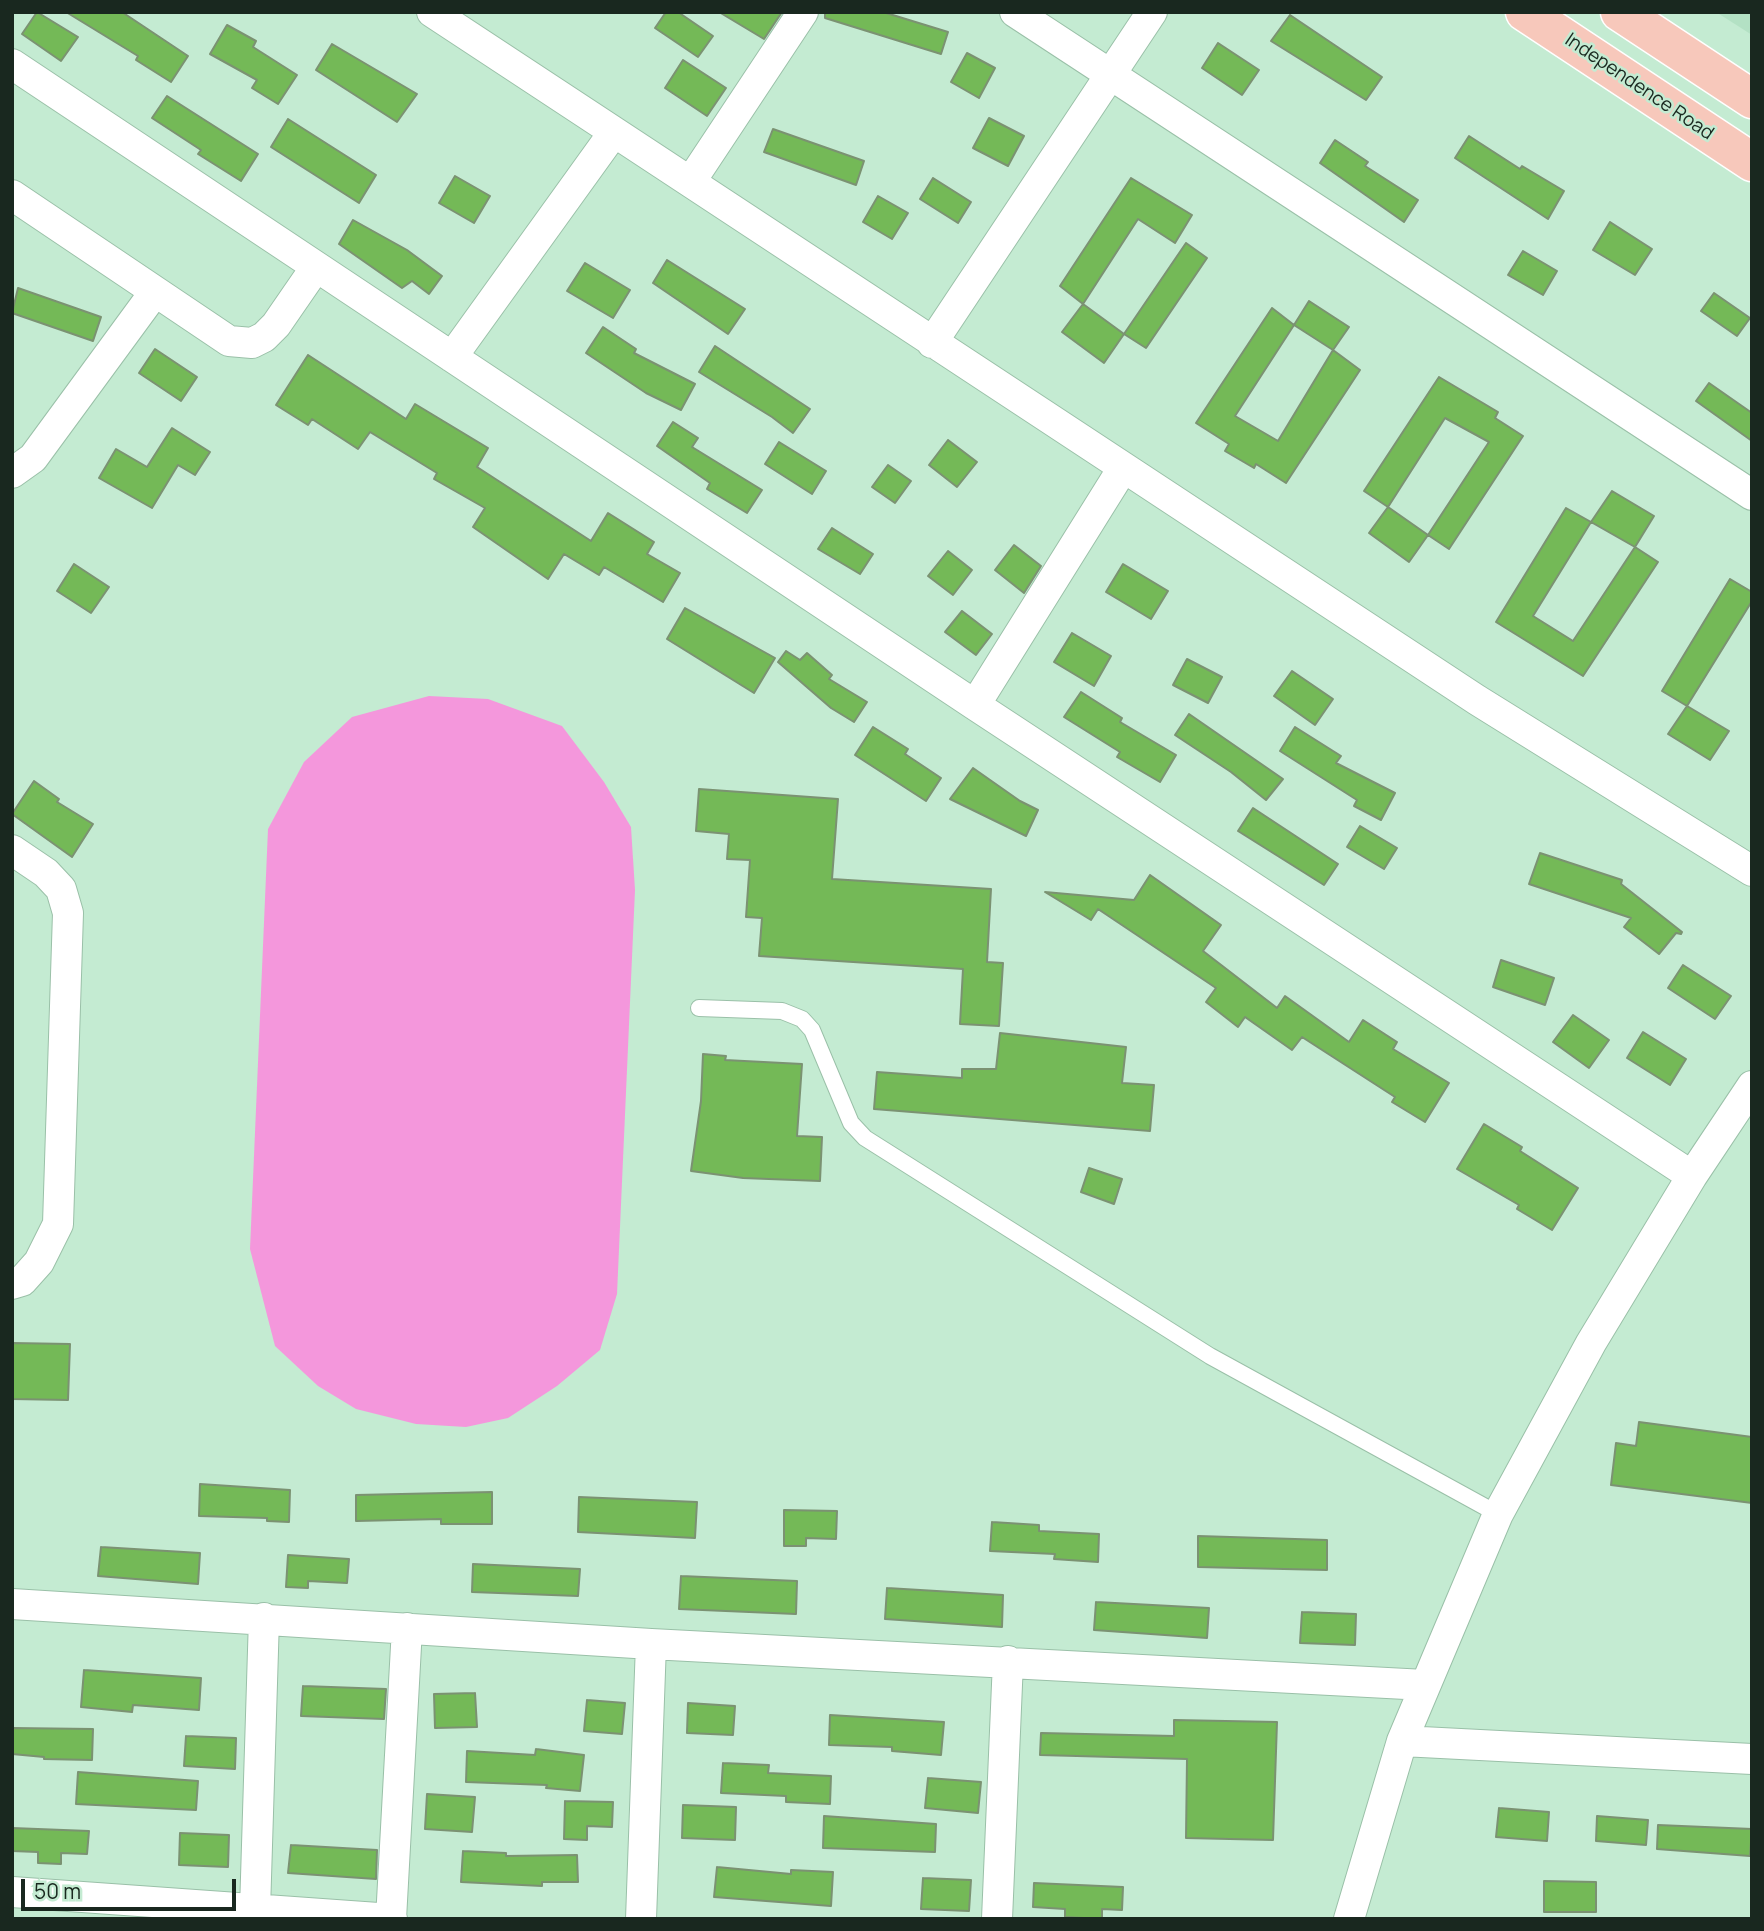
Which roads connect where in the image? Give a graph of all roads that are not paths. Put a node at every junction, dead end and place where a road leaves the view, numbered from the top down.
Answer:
1 (432, 12) edge
2 (803, 12) edge
3 (1015, 12) edge
4 (1152, 12) edge
5 (1525, 12) edge
6 (1620, 12) edge
7 (12, 64) edge
8 (1111, 73) junction
9 (1752, 99) edge
10 (614, 132) junction
11 (1752, 162) edge
12 (691, 181) junction
13 (12, 195) edge
14 (316, 267) junction
15 (154, 293) junction
16 (932, 343) junction
17 (452, 357) junction
18 (1123, 468) junction
19 (12, 473) edge
20 (1752, 495) edge
21 (975, 705) junction
22 (12, 850) edge
23 (1752, 871) edge
24 (699, 1008) dead end
25 (1752, 1086) edge
26 (1692, 1176) junction
27 (12, 1284) edge
28 (1498, 1514) junction
29 (12, 1604) edge
30 (264, 1618) junction
31 (407, 1628) junction
32 (651, 1644) junction
33 (1008, 1661) junction
34 (1425, 1685) junction
35 (1402, 1741) junction
36 (1752, 1759) edge
37 (12, 1892) edge
38 (255, 1910) junction
39 (391, 1919) edge
40 (641, 1919) edge
41 (997, 1919) edge
42 (1349, 1919) edge

1 - 10 street
2 - 12 street
3 - 8 street
4 - 8 street
5 - 11 main road, Independence Road
6 - 9 main road
7 - 14 street
8 - 16 street
8 - 20 street
10 - 12 street
10 - 17 street
12 - 16 street
13 - 15 street
14 - 15 street
14 - 17 street
15 - 19 street
16 - 18 street
17 - 21 street
18 - 21 street
18 - 23 street
21 - 26 street
22 - 27 street
24 - 28 lane
25 - 26 street
26 - 28 street
28 - 34 street
29 - 30 street
30 - 31 street
30 - 38 street
31 - 32 street
31 - 39 street
32 - 33 street
32 - 40 street
33 - 34 street
33 - 41 street
34 - 35 street
35 - 36 street
35 - 42 street
37 - 38 street
38 - 39 street

